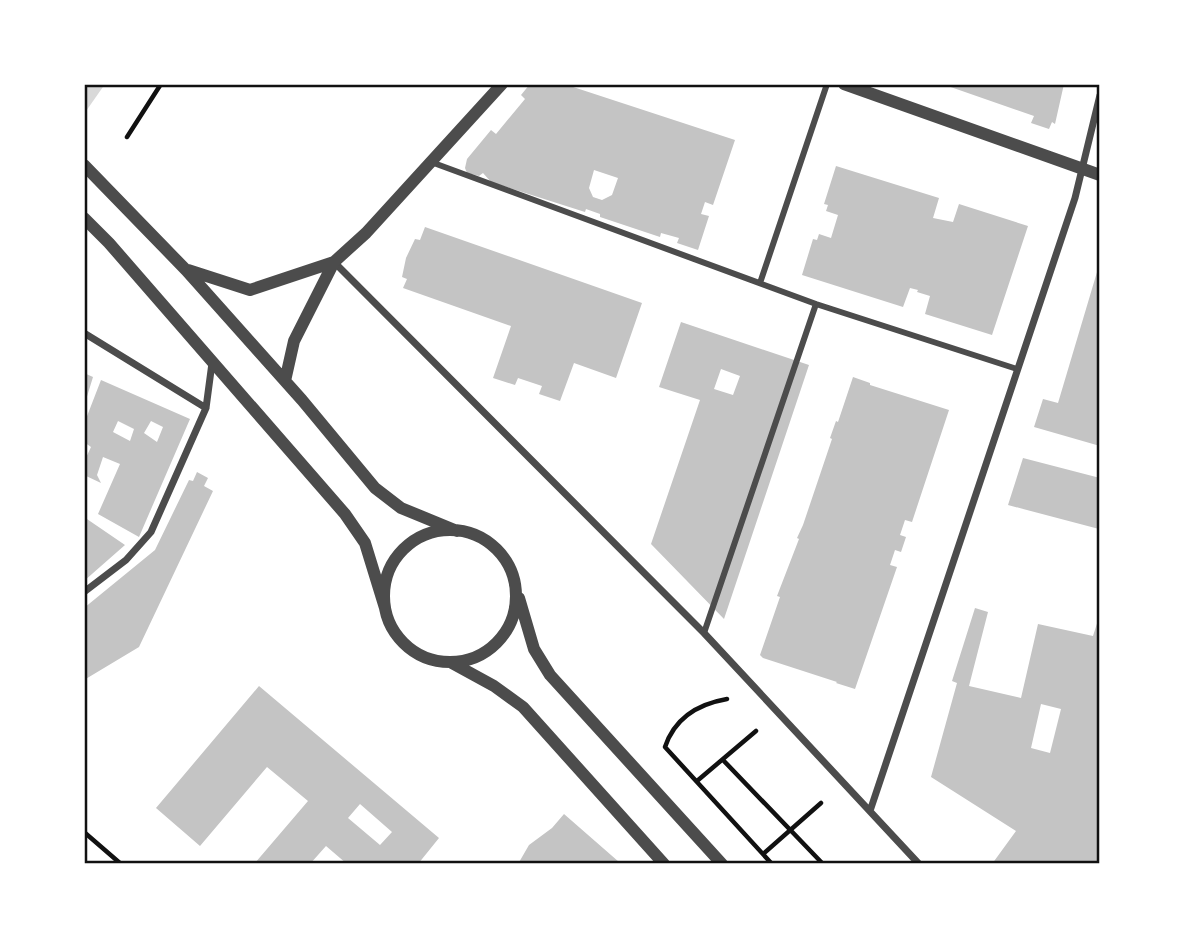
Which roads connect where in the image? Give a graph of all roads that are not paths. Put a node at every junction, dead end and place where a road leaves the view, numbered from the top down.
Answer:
1 (502, 84) edge
2 (827, 84) edge
3 (844, 84) edge
4 (1100, 95) edge
5 (429, 162) junction
6 (84, 165) edge
7 (1083, 169) junction
8 (1100, 175) edge
9 (84, 218) edge
10 (334, 262) junction
11 (187, 270) junction
12 (760, 283) junction
13 (816, 304) junction
14 (84, 333) edge
15 (212, 362) junction
16 (1017, 369) junction
17 (285, 381) junction
18 (206, 408) junction
19 (457, 531) junction
20 (517, 591) junction
21 (84, 592) edge
22 (385, 608) junction
23 (704, 634) junction
24 (452, 663) junction
25 (870, 811) junction
26 (664, 864) edge
27 (722, 864) edge
28 (919, 864) edge

1 - 5 street
2 - 12 street
3 - 7 street
4 - 7 street
5 - 10 street
5 - 12 street
6 - 11 street
7 - 8 street
7 - 16 street
9 - 15 street
10 - 11 street
10 - 17 street
10 - 23 street
11 - 17 street
12 - 13 street
13 - 16 street
13 - 23 street
14 - 18 street
15 - 18 street
15 - 22 street
16 - 25 street
17 - 19 street
18 - 21 street
19 - 20 street
19 - 22 street
20 - 24 street
20 - 27 street
22 - 24 street
23 - 25 street
24 - 26 street
25 - 28 street

